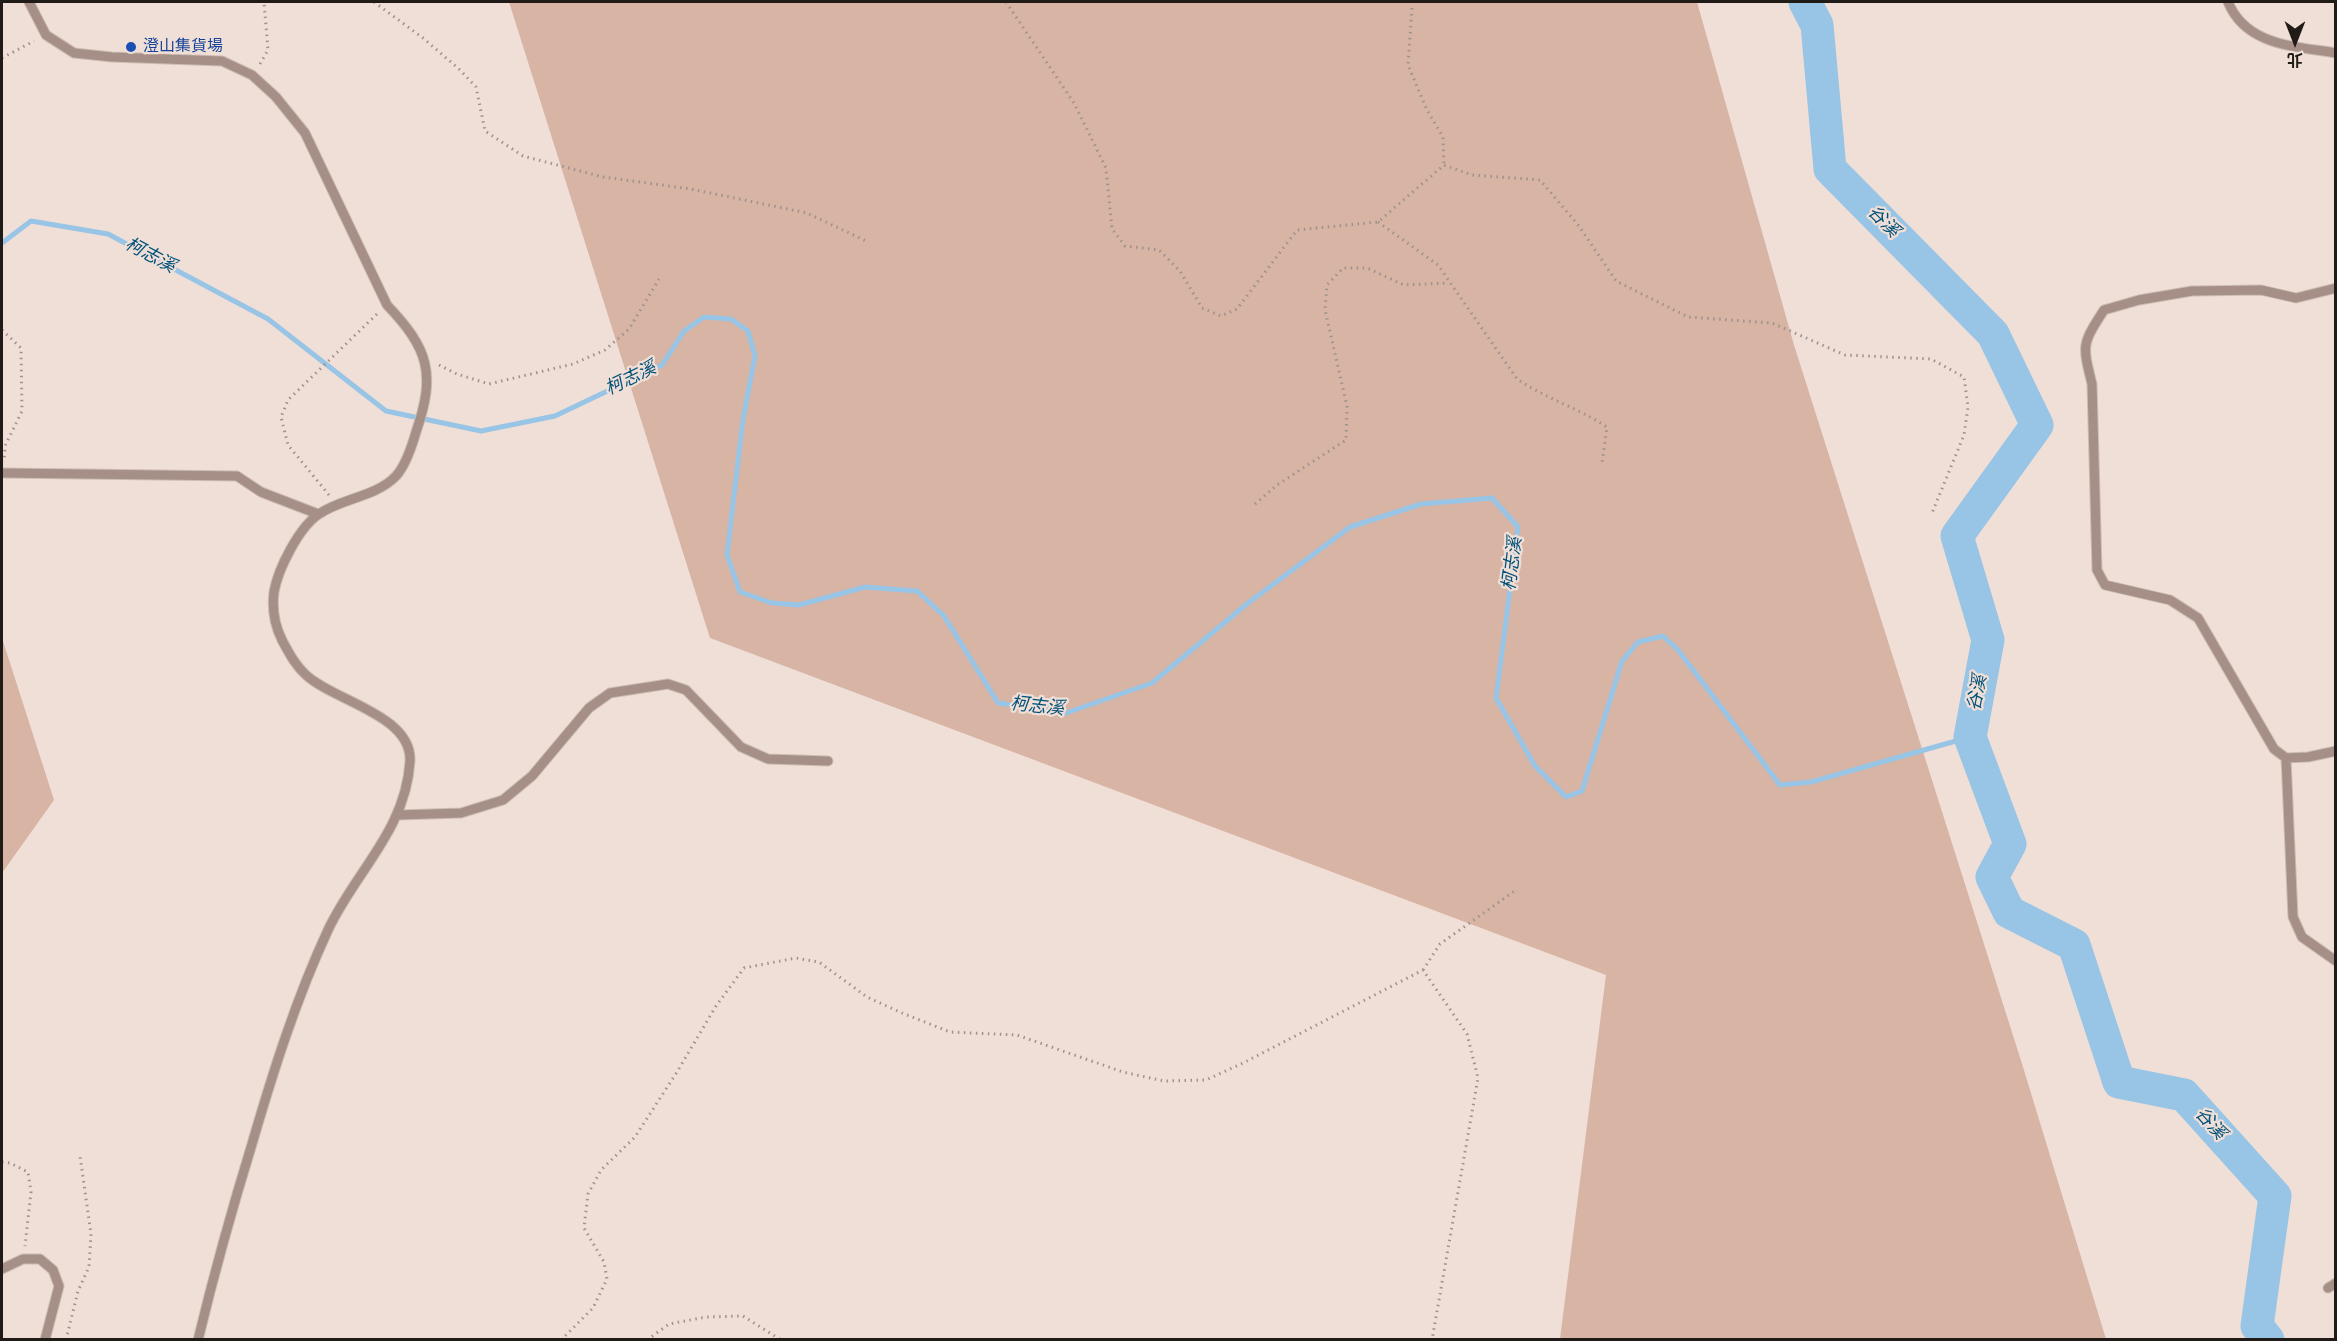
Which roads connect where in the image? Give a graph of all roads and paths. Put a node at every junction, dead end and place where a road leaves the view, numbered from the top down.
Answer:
1 (29, 2) edge
2 (264, 2) edge
3 (374, 2) edge
4 (1006, 2) edge
5 (2228, 2) edge
6 (1412, 8) dead end
7 (46, 35) junction
8 (2336, 53) edge
9 (2, 58) edge
10 (252, 75) junction
11 (1444, 165) junction
12 (1378, 222) junction
13 (866, 241) dead end
14 (659, 279) dead end
15 (1448, 283) junction
16 (2336, 288) edge
17 (387, 305) junction
18 (2, 330) edge
19 (424, 357) junction
20 (1602, 463) dead end
21 (3, 473) joint
22 (1256, 504) dead end
23 (338, 506) junction
24 (1932, 513) dead end
25 (318, 514) junction
26 (2336, 751) edge
27 (2286, 758) junction
28 (828, 761) dead end
29 (398, 815) junction
30 (1516, 890) dead end
31 (2336, 961) edge
32 (1423, 970) junction
33 (80, 1156) dead end
34 (2, 1162) edge
35 (23, 1259) junction
36 (2, 1269) edge
37 (45, 1340) edge
38 (66, 1340) edge
39 (198, 1340) edge
40 (561, 1340) edge
41 (646, 1340) edge
42 (781, 1340) edge
43 (1432, 1340) edge

1 - 7 lane
2 - 10 path
3 - 13 path
4 - 12 path
5 - 8 lane
6 - 11 path
7 - 9 path
7 - 10 lane
10 - 17 lane
11 - 12 path
11 - 24 path
12 - 15 path
14 - 19 path
15 - 20 path
15 - 22 path
16 - 27 lane
17 - 19 lane
17 - 23 path
18 - 21 path
19 - 23 lane
21 - 25 lane
23 - 25 lane
25 - 29 lane
26 - 27 lane
27 - 31 lane
28 - 29 lane
29 - 39 lane
30 - 32 path
32 - 40 path
32 - 43 path
33 - 38 path
34 - 35 path
35 - 36 lane
35 - 37 lane
41 - 42 path

